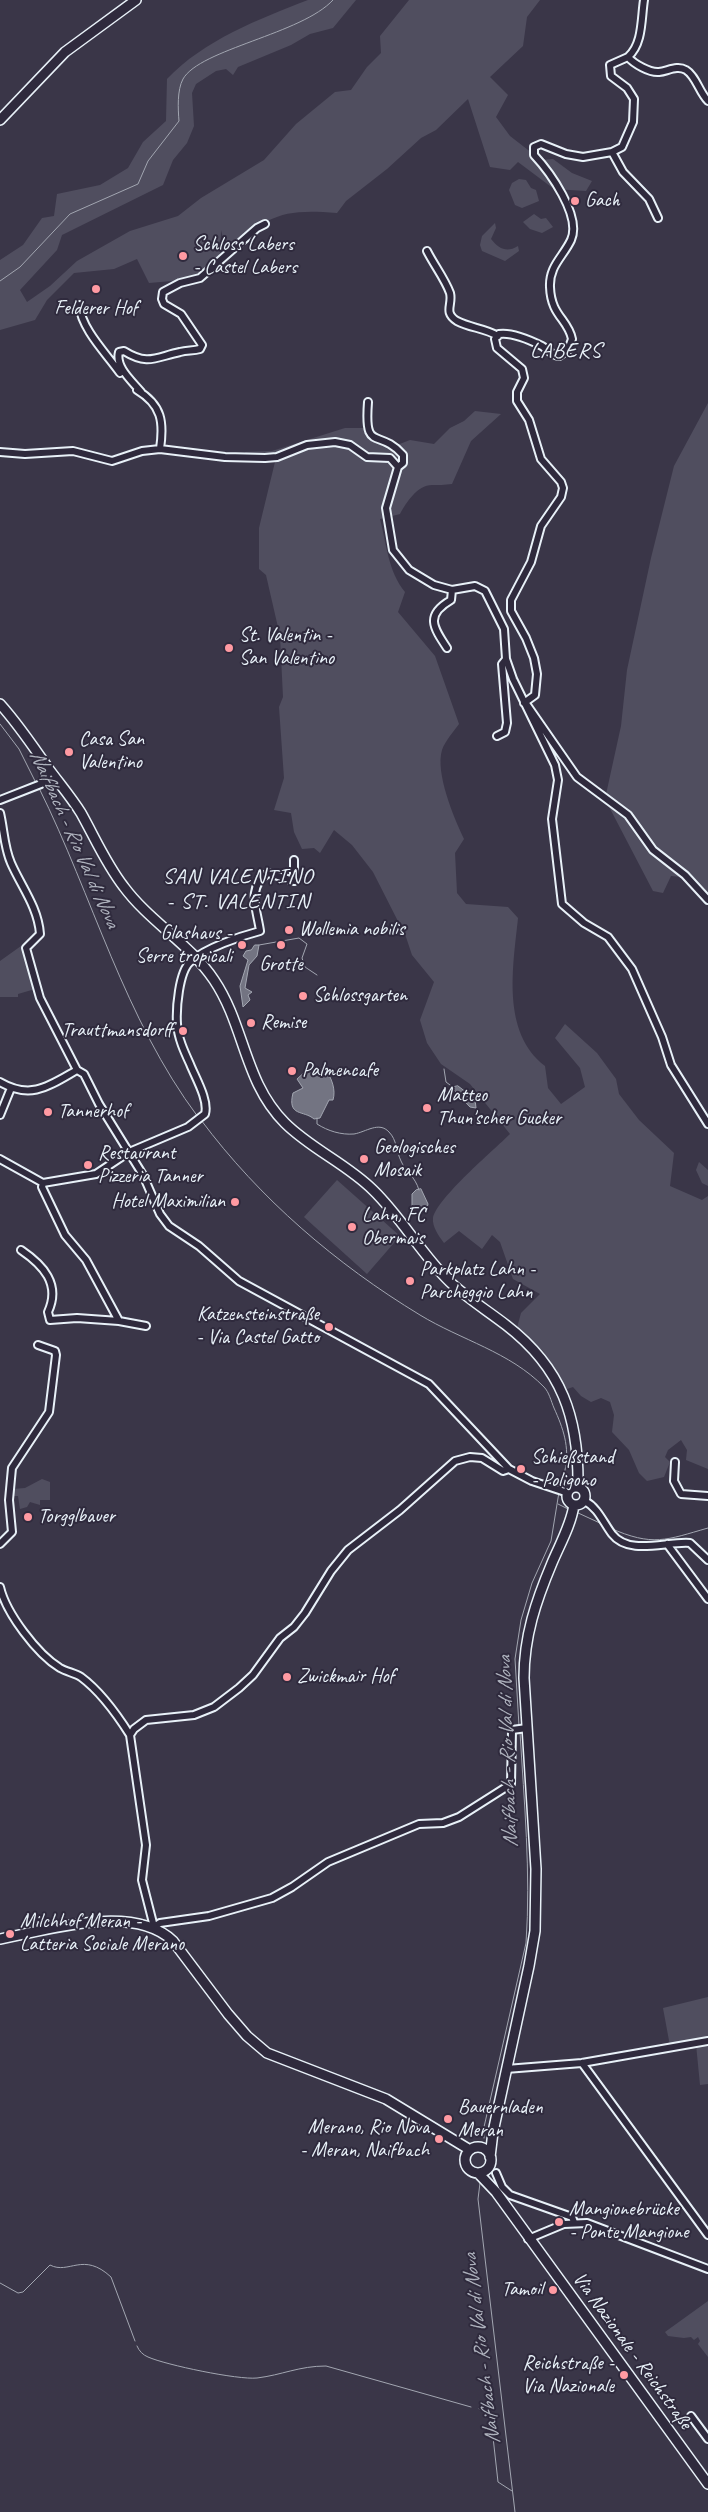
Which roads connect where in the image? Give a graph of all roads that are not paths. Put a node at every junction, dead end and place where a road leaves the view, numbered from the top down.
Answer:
1 (136, 0) edge
2 (644, 0) edge
3 (628, 57) junction
4 (708, 101) edge
5 (0, 120) edge
6 (612, 152) junction
7 (658, 218) dead end
8 (265, 224) dead end
9 (427, 251) dead end
10 (79, 305) dead end
11 (498, 336) junction
12 (141, 392) junction
13 (368, 402) dead end
14 (160, 449) junction
15 (0, 452) edge
16 (398, 467) junction
17 (452, 590) junction
18 (447, 648) dead end
19 (506, 659) junction
20 (524, 703) junction
21 (0, 704) edge
22 (497, 736) dead end
23 (54, 775) junction
24 (0, 800) edge
25 (0, 813) edge
26 (294, 860) dead end
27 (708, 900) edge
28 (197, 958) junction
29 (77, 1070) junction
30 (0, 1082) edge
31 (11, 1088) junction
32 (0, 1116) edge
33 (708, 1124) edge
34 (129, 1152) junction
35 (0, 1159) edge
36 (43, 1183) junction
37 (21, 1250) dead end
38 (119, 1321) junction
39 (146, 1326) dead end
40 (38, 1344) dead end
41 (675, 1462) dead end
42 (509, 1469) junction
43 (578, 1487) junction
44 (565, 1492) junction
45 (708, 1496) edge
46 (585, 1501) junction
47 (573, 1509) junction
48 (0, 1544) edge
49 (667, 1544) junction
50 (708, 1560) edge
51 (0, 1587) edge
52 (708, 1599) edge
53 (526, 1728) junction
54 (130, 1736) junction
55 (154, 1928) junction
56 (0, 1939) edge
57 (708, 2041) edge
58 (582, 2063) junction
59 (506, 2069) junction
60 (438, 2132) junction
61 (492, 2132) junction
62 (475, 2149) junction
63 (465, 2160) junction
64 (490, 2162) junction
65 (478, 2173) junction
66 (496, 2173) dead end
67 (496, 2192) junction
68 (574, 2222) junction
69 (708, 2235) edge
70 (528, 2239) junction
71 (708, 2269) edge
72 (691, 2416) dead end
73 (708, 2438) edge
74 (708, 2484) edge

1 - 5 main road
2 - 3 street
3 - 4 street
3 - 6 street
6 - 7 street
6 - 11 street
8 - 12 street
9 - 11 street
10 - 12 street
11 - 20 street
12 - 14 street
13 - 16 street
14 - 15 street
14 - 16 street
16 - 17 street
17 - 18 street
17 - 19 street
19 - 20 street
19 - 22 street
20 - 27 street
20 - 33 street
21 - 23 main road
23 - 24 street
23 - 28 main road
25 - 29 street
26 - 28 street
28 - 34 street
28 - 43 main road
29 - 31 street
29 - 34 street
30 - 31 street
31 - 32 street
34 - 36 street
34 - 42 street
35 - 36 street
36 - 38 street
37 - 38 street
38 - 39 street
40 - 48 street
41 - 45 street
42 - 44 street
42 - 54 street
43 - 44 main road
43 - 46 main road
44 - 47 main road
46 - 47 main road
46 - 49 street
47 - 53 main road
49 - 50 street
49 - 52 street
51 - 54 street
53 - 55 street
53 - 59 main road
54 - 55 street
55 - 56 main road
55 - 60 main road
57 - 58 street
58 - 59 street
58 - 69 street
59 - 61 main road
60 - 62 main road
60 - 63 main road
61 - 62 main road
61 - 64 main road
62 - 63 main road
62 - 64 main road
63 - 65 main road
64 - 65 main road
64 - 67 main road
65 - 67 main road
66 - 68 street
67 - 70 main road
68 - 70 street
68 - 71 street
70 - 74 main road, Via Nazionale - Reichstraße
72 - 73 street

